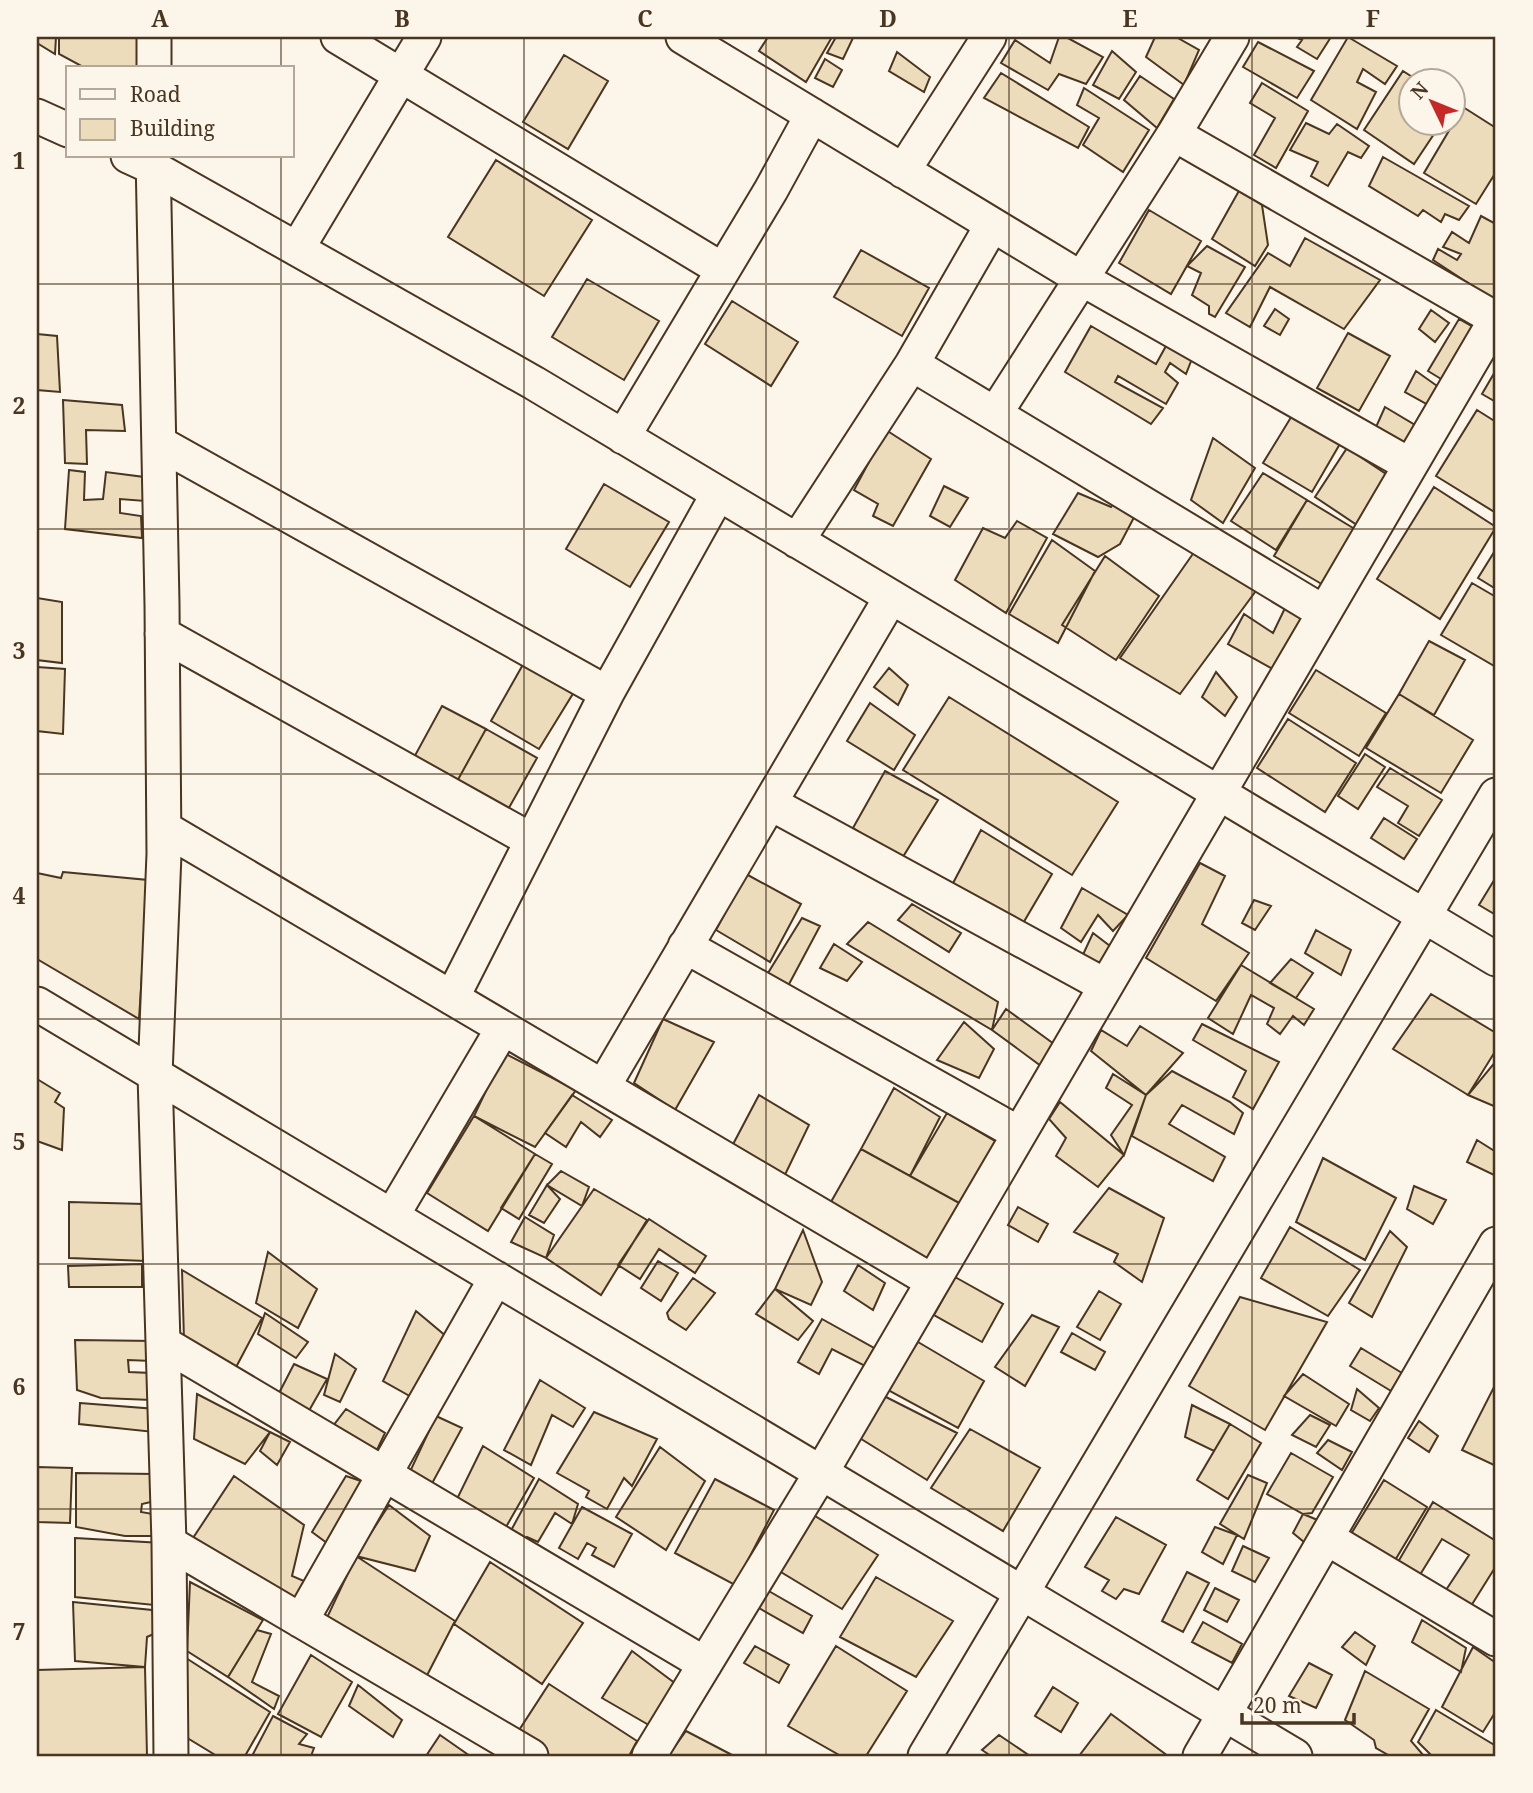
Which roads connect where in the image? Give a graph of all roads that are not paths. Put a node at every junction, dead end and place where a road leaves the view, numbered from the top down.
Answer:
1 (154, 37) edge
2 (338, 37) edge
3 (424, 37) edge
4 (683, 37) edge
5 (989, 37) edge
6 (1232, 37) edge
7 (154, 66) edge
8 (402, 74) junction
9 (812, 115) junction
10 (37, 116) edge
11 (66, 129) edge
12 (1174, 134) junction
13 (144, 159) edge
14 (903, 171) junction
15 (992, 225) junction
16 (297, 249) junction
17 (723, 270) junction
18 (1082, 279) junction
19 (1496, 319) edge
20 (912, 364) junction
21 (995, 414) junction
22 (623, 437) junction
23 (159, 443) junction
24 (1410, 465) junction
25 (718, 494) junction
26 (797, 541) junction
27 (891, 597) junction
28 (1323, 612) junction
29 (162, 634) junction
30 (607, 693) junction
31 (1217, 792) junction
32 (1496, 795) edge
33 (770, 803) junction
34 (164, 828) junction
35 (531, 840) junction
36 (1424, 916) junction
37 (685, 946) junction
38 (1496, 959) edge
39 (1104, 985) junction
40 (452, 999) junction
41 (37, 1004) edge
42 (503, 1028) junction
43 (155, 1075) junction
44 (603, 1087) junction
45 (1018, 1133) junction
46 (392, 1216) junction
47 (1496, 1244) edge
48 (496, 1278) junction
49 (932, 1281) junction
50 (163, 1343) junction
51 (821, 1472) junction
52 (385, 1475) junction
53 (1327, 1538) junction
54 (169, 1543) junction
55 (1022, 1593) junction
56 (301, 1621) junction
57 (1496, 1639) edge
58 (705, 1664) junction
59 (1225, 1714) junction
60 (179, 1752) edge
61 (531, 1756) edge
62 (649, 1756) edge
63 (925, 1756) edge
64 (1200, 1756) edge
65 (1295, 1756) edge

1 - 7 street
2 - 8 street
3 - 8 street
4 - 9 street
5 - 14 street
6 - 12 street
8 - 16 street
8 - 17 street
9 - 14 street
9 - 17 street
10 - 11 street
12 - 18 street
12 - 19 street
13 - 16 street
13 - 23 street
14 - 15 street
15 - 18 street
15 - 20 street
16 - 22 street
17 - 22 street
18 - 21 street
18 - 24 street
19 - 24 street
20 - 21 street
20 - 26 street
21 - 28 street
22 - 25 street
23 - 29 street
23 - 30 street
24 - 28 street
25 - 26 street
25 - 30 street
26 - 27 street
27 - 31 street
27 - 33 street
28 - 31 street
29 - 34 street
29 - 35 street
30 - 35 street
31 - 36 street
31 - 39 street
32 - 36 street
33 - 37 street
33 - 39 street
34 - 40 street
34 - 43 street
35 - 40 street
36 - 38 street
36 - 55 street
37 - 44 street
37 - 45 street
39 - 45 street
40 - 42 street
41 - 43 street
42 - 44 street
42 - 46 street
43 - 46 street
43 - 50 street
44 - 49 street
45 - 49 street
46 - 48 street
47 - 53 street
48 - 51 street
48 - 52 street
49 - 51 street
50 - 52 street
50 - 54 street
51 - 55 street
51 - 58 street
52 - 56 street
52 - 58 street
53 - 57 street
53 - 59 street
54 - 56 street
54 - 60 street
55 - 59 street
55 - 63 street
56 - 61 street
58 - 62 street
59 - 64 street
59 - 65 street

